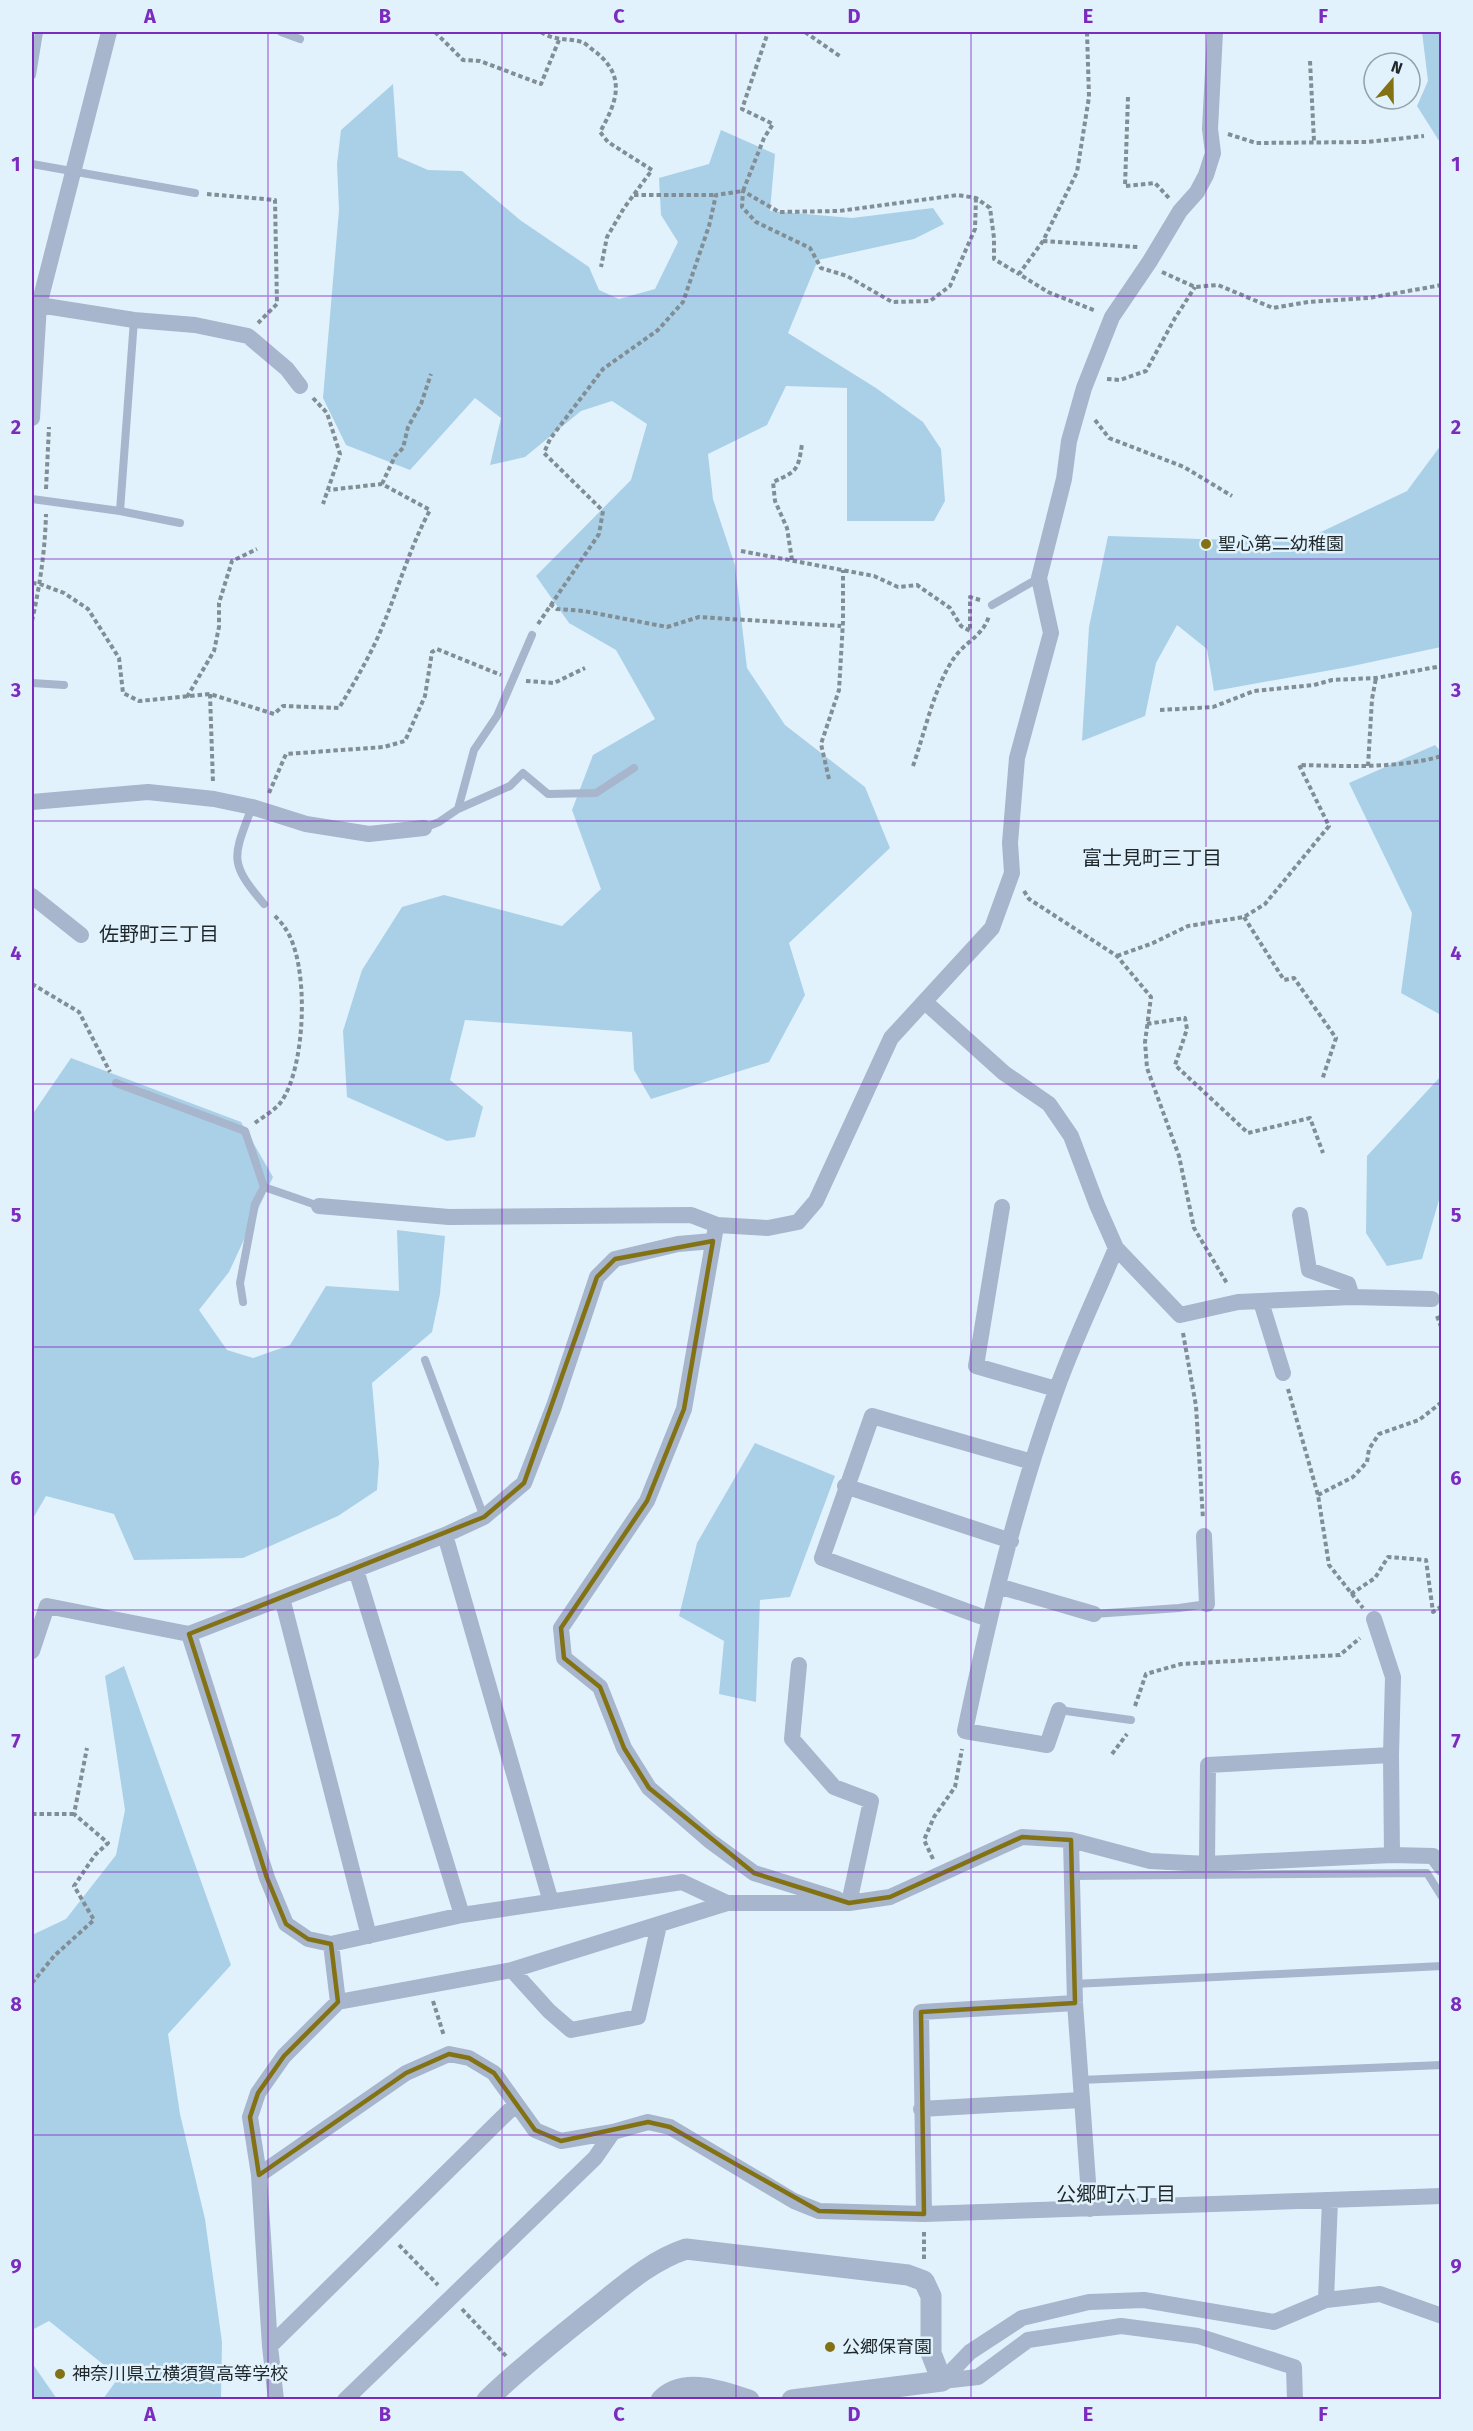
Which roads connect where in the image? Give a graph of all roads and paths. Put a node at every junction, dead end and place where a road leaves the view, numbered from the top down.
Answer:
1 (39, 32) edge
2 (109, 32) edge
3 (281, 32) edge
4 (435, 32) edge
5 (541, 32) edge
6 (768, 32) edge
7 (805, 32) edge
8 (1087, 32) edge
9 (1215, 32) edge
10 (300, 39) dead end
11 (560, 40) junction
12 (841, 57) dead end
13 (1310, 60) dead end
14 (32, 75) edge
15 (1128, 96) dead end
16 (1210, 129) junction
17 (1424, 136) dead end
18 (1314, 141) junction
19 (32, 164) edge
20 (73, 172) junction
21 (743, 191) junction
22 (195, 192) joint
23 (633, 195) junction
24 (717, 195) junction
25 (976, 198) junction
26 (1180, 211) junction
27 (1043, 241) junction
28 (1154, 255) junction
29 (601, 267) dead end
30 (1019, 274) junction
31 (1442, 285) edge
32 (1195, 288) junction
33 (39, 305) junction
34 (1112, 317) junction
35 (134, 320) junction
36 (248, 336) junction
37 (430, 374) dead end
38 (1086, 383) junction
39 (300, 386) joint
40 (32, 418) edge
41 (802, 444) dead end
42 (382, 484) junction
43 (328, 490) junction
44 (1232, 496) dead end
45 (32, 499) edge
46 (323, 504) dead end
47 (120, 511) junction
48 (180, 524) dead end
49 (257, 549) dead end
50 (741, 551) dead end
51 (792, 560) junction
52 (843, 570) junction
53 (1039, 578) junction
54 (32, 583) edge
55 (550, 604) junction
56 (992, 604) junction
57 (842, 626) junction
58 (532, 635) joint
59 (1442, 666) edge
60 (585, 668) dead end
61 (1376, 678) junction
62 (512, 680) junction
63 (32, 683) edge
64 (64, 685) dead end
65 (210, 694) junction
66 (186, 698) junction
67 (1160, 710) dead end
68 (1442, 756) edge
69 (913, 766) dead end
70 (1368, 766) junction
71 (634, 768) dead end
72 (830, 779) dead end
73 (214, 799) junction
74 (32, 802) edge
75 (458, 808) junction
76 (257, 809) junction
77 (424, 828) joint
78 (1012, 873) junction
79 (32, 896) edge
80 (264, 904) joint
81 (1244, 917) junction
82 (81, 935) dead end
83 (1117, 956) junction
84 (32, 984) edge
85 (925, 1002) junction
86 (1147, 1024) junction
87 (1322, 1080) dead end
88 (116, 1083) joint
89 (244, 1131) junction
90 (1323, 1153) dead end
91 (264, 1187) junction
92 (319, 1206) joint
93 (1002, 1207) dead end
94 (1300, 1215) dead end
95 (715, 1233) junction
96 (1116, 1248) junction
97 (1352, 1297) junction
98 (1432, 1299) dead end
99 (243, 1302) dead end
100 (1238, 1302) junction
101 (1261, 1302) junction
102 (1180, 1315) junction
103 (425, 1360) dead end
104 (1283, 1373) joint
105 (1056, 1389) junction
106 (1442, 1402) edge
107 (1032, 1462) junction
108 (845, 1486) junction
109 (1318, 1495) junction
110 (484, 1517) junction
111 (445, 1535) junction
112 (1204, 1536) joint
113 (1011, 1541) junction
114 (356, 1570) junction
115 (998, 1586) junction
116 (1352, 1594) junction
117 (282, 1598) junction
118 (1207, 1604) joint
119 (1360, 1604) junction
120 (1442, 1606) edge
121 (1094, 1614) joint
122 (988, 1619) junction
123 (1365, 1620) junction
124 (189, 1634) junction
125 (32, 1651) edge
126 (799, 1665) dead end
127 (1059, 1710) joint
128 (1131, 1720) junction
129 (965, 1731) junction
130 (87, 1748) dead end
131 (1112, 1754) dead end
132 (1391, 1755) junction
133 (32, 1814) edge
134 (74, 1814) junction
135 (1071, 1840) junction
136 (1392, 1855) junction
137 (1207, 1864) junction
138 (1442, 1868) edge
139 (942, 1873) junction
140 (1072, 1876) junction
141 (1442, 1898) edge
142 (551, 1902) junction
143 (849, 1903) junction
144 (727, 1904) junction
145 (462, 1915) junction
146 (658, 1925) junction
147 (369, 1936) junction
148 (331, 1944) junction
149 (1442, 1966) edge
150 (512, 1970) junction
151 (32, 1983) edge
152 (1074, 1984) junction
153 (429, 1987) junction
154 (338, 2002) junction
155 (1075, 2003) junction
156 (449, 2054) junction
157 (1442, 2065) edge
158 (1080, 2080) junction
159 (1081, 2100) junction
160 (516, 2104) junction
161 (921, 2109) junction
162 (613, 2132) junction
163 (259, 2175) junction
164 (1442, 2196) edge
165 (1330, 2200) junction
166 (1090, 2210) junction
167 (924, 2214) junction
168 (924, 2281) junction
169 (1326, 2300) junction
170 (1442, 2316) edge
171 (270, 2346) junction
172 (942, 2381) junction
173 (276, 2400) edge
174 (345, 2400) edge
175 (487, 2400) edge
176 (661, 2400) edge
177 (749, 2400) edge
178 (792, 2400) edge
179 (1295, 2400) edge

1 - 14 lane
2 - 20 street
3 - 10 lane
4 - 11 path
5 - 11 path
6 - 21 path
7 - 12 path
8 - 27 path
9 - 16 street
11 - 23 path
13 - 18 path
15 - 26 path
16 - 18 path
16 - 26 street
17 - 18 path
19 - 20 lane
20 - 22 lane
20 - 33 street
21 - 24 path
21 - 25 path
21 - 25 path
22 - 36 path
23 - 24 path
23 - 29 path
24 - 55 path
25 - 30 path
26 - 28 street
27 - 28 path
27 - 30 path
28 - 32 path
28 - 34 street
30 - 34 path
31 - 32 path
32 - 38 path
33 - 35 street
33 - 40 street
34 - 38 street
35 - 36 street
35 - 47 lane
36 - 39 street
37 - 42 path
38 - 44 path
38 - 53 street
39 - 43 path
41 - 51 path
42 - 43 path
42 - 65 path
43 - 46 path
45 - 47 lane
47 - 48 lane
49 - 66 path
50 - 51 path
51 - 52 path
52 - 56 path
52 - 57 path
53 - 56 lane
53 - 78 street
54 - 66 path
55 - 57 path
55 - 58 path
56 - 69 path
57 - 72 path
58 - 62 lane
59 - 61 path
60 - 62 path
61 - 67 path
61 - 70 path
62 - 75 lane
62 - 76 path
63 - 64 lane
65 - 66 path
65 - 73 path
68 - 70 path
70 - 81 path
71 - 75 lane
73 - 74 street
73 - 76 street
75 - 77 lane
76 - 77 street
76 - 80 lane
78 - 83 path
78 - 85 street
79 - 82 street
80 - 89 path
81 - 83 path
81 - 87 path
83 - 86 path
84 - 88 path
85 - 95 street
85 - 96 street
86 - 90 path
86 - 100 path
88 - 89 lane
89 - 91 lane
91 - 92 lane
91 - 99 lane
92 - 95 street
93 - 105 street
94 - 97 street
95 - 110 street
95 - 143 street
96 - 102 street
96 - 105 street
97 - 98 street
97 - 101 street
100 - 101 street
100 - 102 street
101 - 104 street
102 - 112 path
103 - 110 lane
104 - 109 path
105 - 107 street
106 - 109 path
107 - 108 street
107 - 113 street
108 - 113 street
108 - 122 street
109 - 116 path
110 - 111 street
111 - 114 street
111 - 142 street
112 - 118 street
113 - 115 street
114 - 117 street
114 - 145 street
115 - 121 street
115 - 122 street
116 - 119 path
116 - 120 path
117 - 124 street
117 - 147 street
118 - 121 lane
119 - 123 path
119 - 123 path
122 - 129 street
123 - 128 path
123 - 132 street
124 - 125 street
124 - 148 street
126 - 143 street
127 - 128 lane
127 - 129 street
128 - 131 path
129 - 139 path
130 - 134 path
132 - 136 street
132 - 137 street
133 - 134 path
134 - 151 path
135 - 137 street
135 - 139 street
135 - 140 street
136 - 137 street
136 - 138 street
139 - 143 street
140 - 141 lane
140 - 152 street
142 - 144 street
142 - 145 street
143 - 144 street
144 - 146 street
145 - 147 street
146 - 150 street
146 - 150 street
147 - 148 street
148 - 154 street
149 - 152 lane
150 - 153 street
152 - 155 street
153 - 154 street
153 - 156 path
154 - 163 street
155 - 158 street
155 - 161 street
156 - 160 street
156 - 163 street
157 - 158 lane
158 - 159 street
159 - 161 street
159 - 166 street
160 - 162 street
160 - 171 street
161 - 167 street
162 - 167 street
162 - 174 street
163 - 171 street
164 - 165 street
165 - 166 street
165 - 169 street
166 - 167 street
167 - 168 path
168 - 172 street
168 - 175 street
169 - 170 street
169 - 172 street
171 - 173 street
172 - 178 street
172 - 179 street
176 - 177 street

